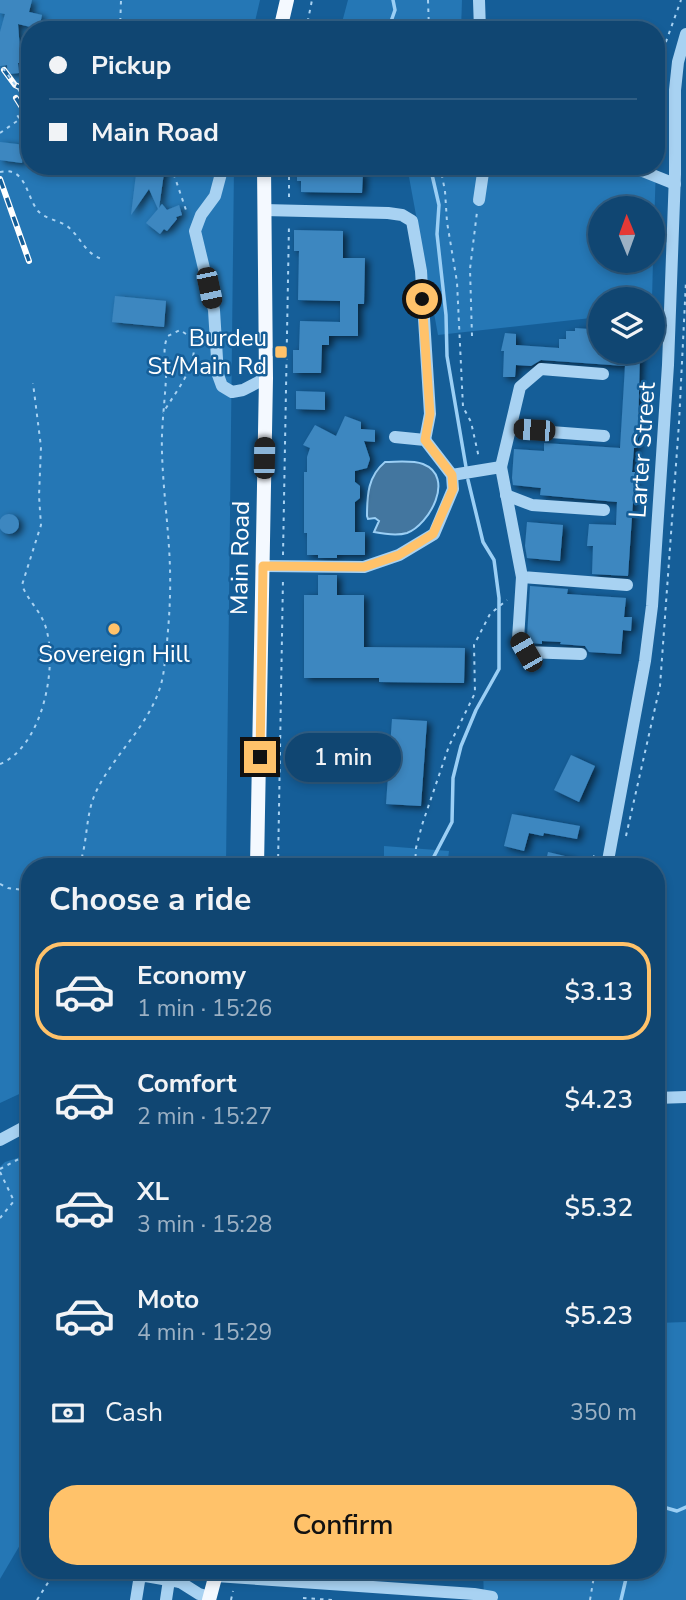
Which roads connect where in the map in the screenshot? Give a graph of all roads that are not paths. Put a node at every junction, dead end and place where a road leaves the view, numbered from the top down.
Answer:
1 (287, 0) edge
2 (479, 0) edge
3 (282, 21) edge
4 (480, 21) edge
5 (686, 34) edge
6 (221, 175) edge
7 (264, 175) edge
8 (483, 175) edge
9 (652, 175) edge
10 (675, 184) junction
11 (479, 200) road end
12 (264, 210) junction
13 (603, 374) dead end
14 (265, 378) junction
15 (511, 429) junction
16 (604, 436) dead end
17 (395, 437) dead end
18 (425, 440) junction
19 (501, 467) junction
20 (452, 475) junction
21 (506, 495) junction
22 (604, 510) dead end
23 (263, 566) junction
24 (522, 577) junction
25 (627, 585) dead end
26 (581, 654) dead end
27 (257, 858) edge
28 (608, 858) edge
29 (686, 1097) edge
30 (665, 1098) edge
31 (21, 1129) edge
32 (0, 1140) edge
33 (138, 1579) edge
34 (164, 1579) edge
35 (177, 1579) edge
36 (215, 1579) edge
37 (264, 1579) edge
38 (174, 1581) junction
39 (390, 1595) edge
40 (492, 1597) dead end
41 (210, 1598) edge
42 (136, 1600) edge
43 (166, 1600) edge

1 - 3 main road
2 - 4 street
5 - 10 street, Larter Street
6 - 14 street
7 - 12 main road, Main Road
8 - 11 street
9 - 10 street
10 - 28 street, Larter Street
12 - 14 main road, Main Road
12 - 18 street
13 - 15 street
14 - 23 main road, Main Road
15 - 16 street
15 - 19 street
17 - 18 street
18 - 20 street
19 - 20 street
19 - 21 street
20 - 23 street
21 - 22 street
21 - 24 street
23 - 27 main road, Main Road
24 - 25 street
24 - 26 street
29 - 30 street
31 - 32 street
33 - 42 street
34 - 38 street
35 - 38 street
36 - 41 main road
37 - 39 street
38 - 41 street
38 - 43 street
39 - 40 street

